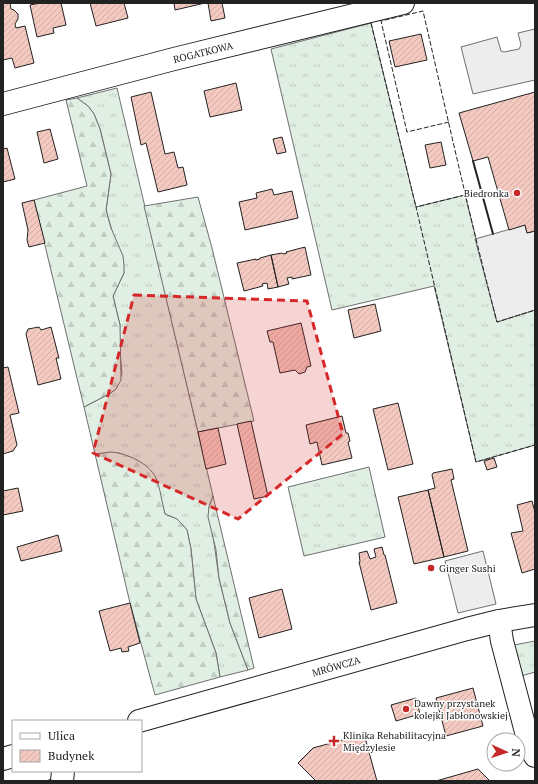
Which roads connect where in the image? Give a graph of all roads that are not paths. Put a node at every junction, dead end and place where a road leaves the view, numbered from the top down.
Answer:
1 (403, 3) edge
2 (3, 104) edge
3 (535, 615) edge
4 (499, 621) junction
5 (142, 720) edge
6 (535, 756) edge

1 - 2 street, ROGATKOWA
3 - 4 street, MRÓWCZA
4 - 5 street, MRÓWCZA
4 - 6 street

